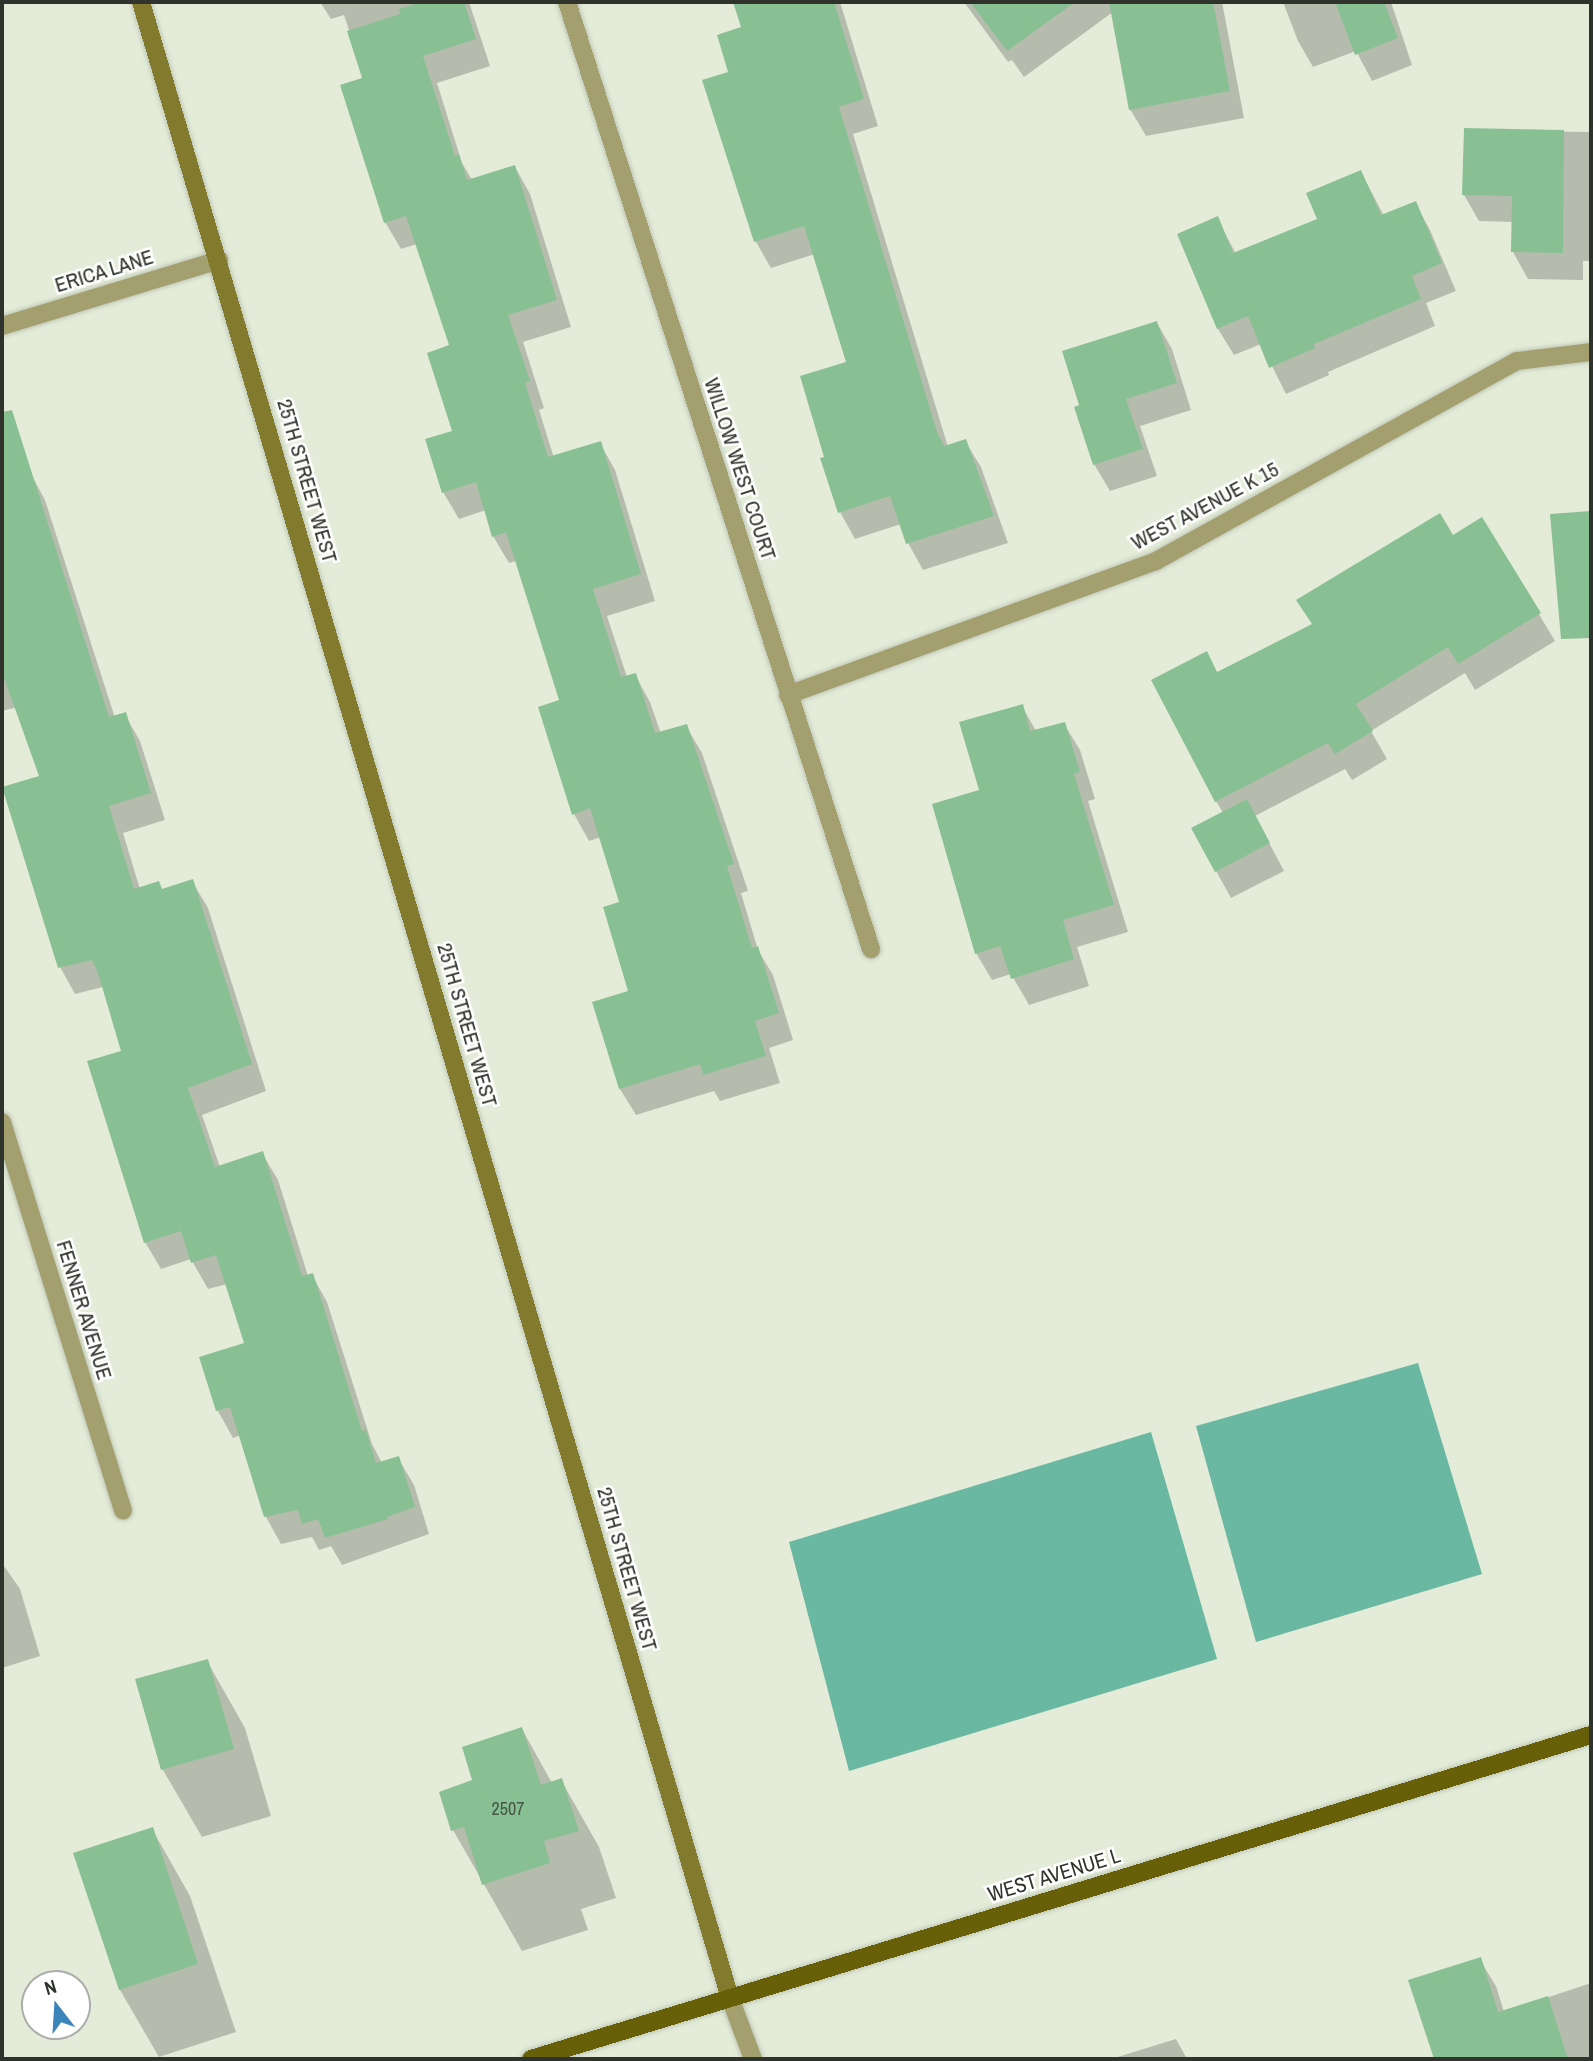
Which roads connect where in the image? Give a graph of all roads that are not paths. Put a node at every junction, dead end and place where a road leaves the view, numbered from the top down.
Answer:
1 (141, 2) edge
2 (567, 2) edge
3 (219, 260) junction
4 (2, 326) edge
5 (1591, 352) edge
6 (788, 695) junction
7 (871, 949) dead end
8 (2, 1122) edge
9 (123, 1511) dead end
10 (1591, 1735) edge
11 (730, 1998) junction
12 (531, 2059) edge
13 (753, 2059) edge

1 - 3 street, 25TH STREET WEST
2 - 6 street, WILLOW WEST COURT
3 - 4 street, ERICA LANE
3 - 11 street, 25TH STREET WEST
5 - 6 street, WEST AVENUE K 15
6 - 7 street, WILLOW WEST COURT
8 - 9 street, FENNER AVENUE
10 - 11 main road, WEST AVENUE L
11 - 12 main road, WEST AVENUE L
11 - 13 street, 25TH STREET WEST

